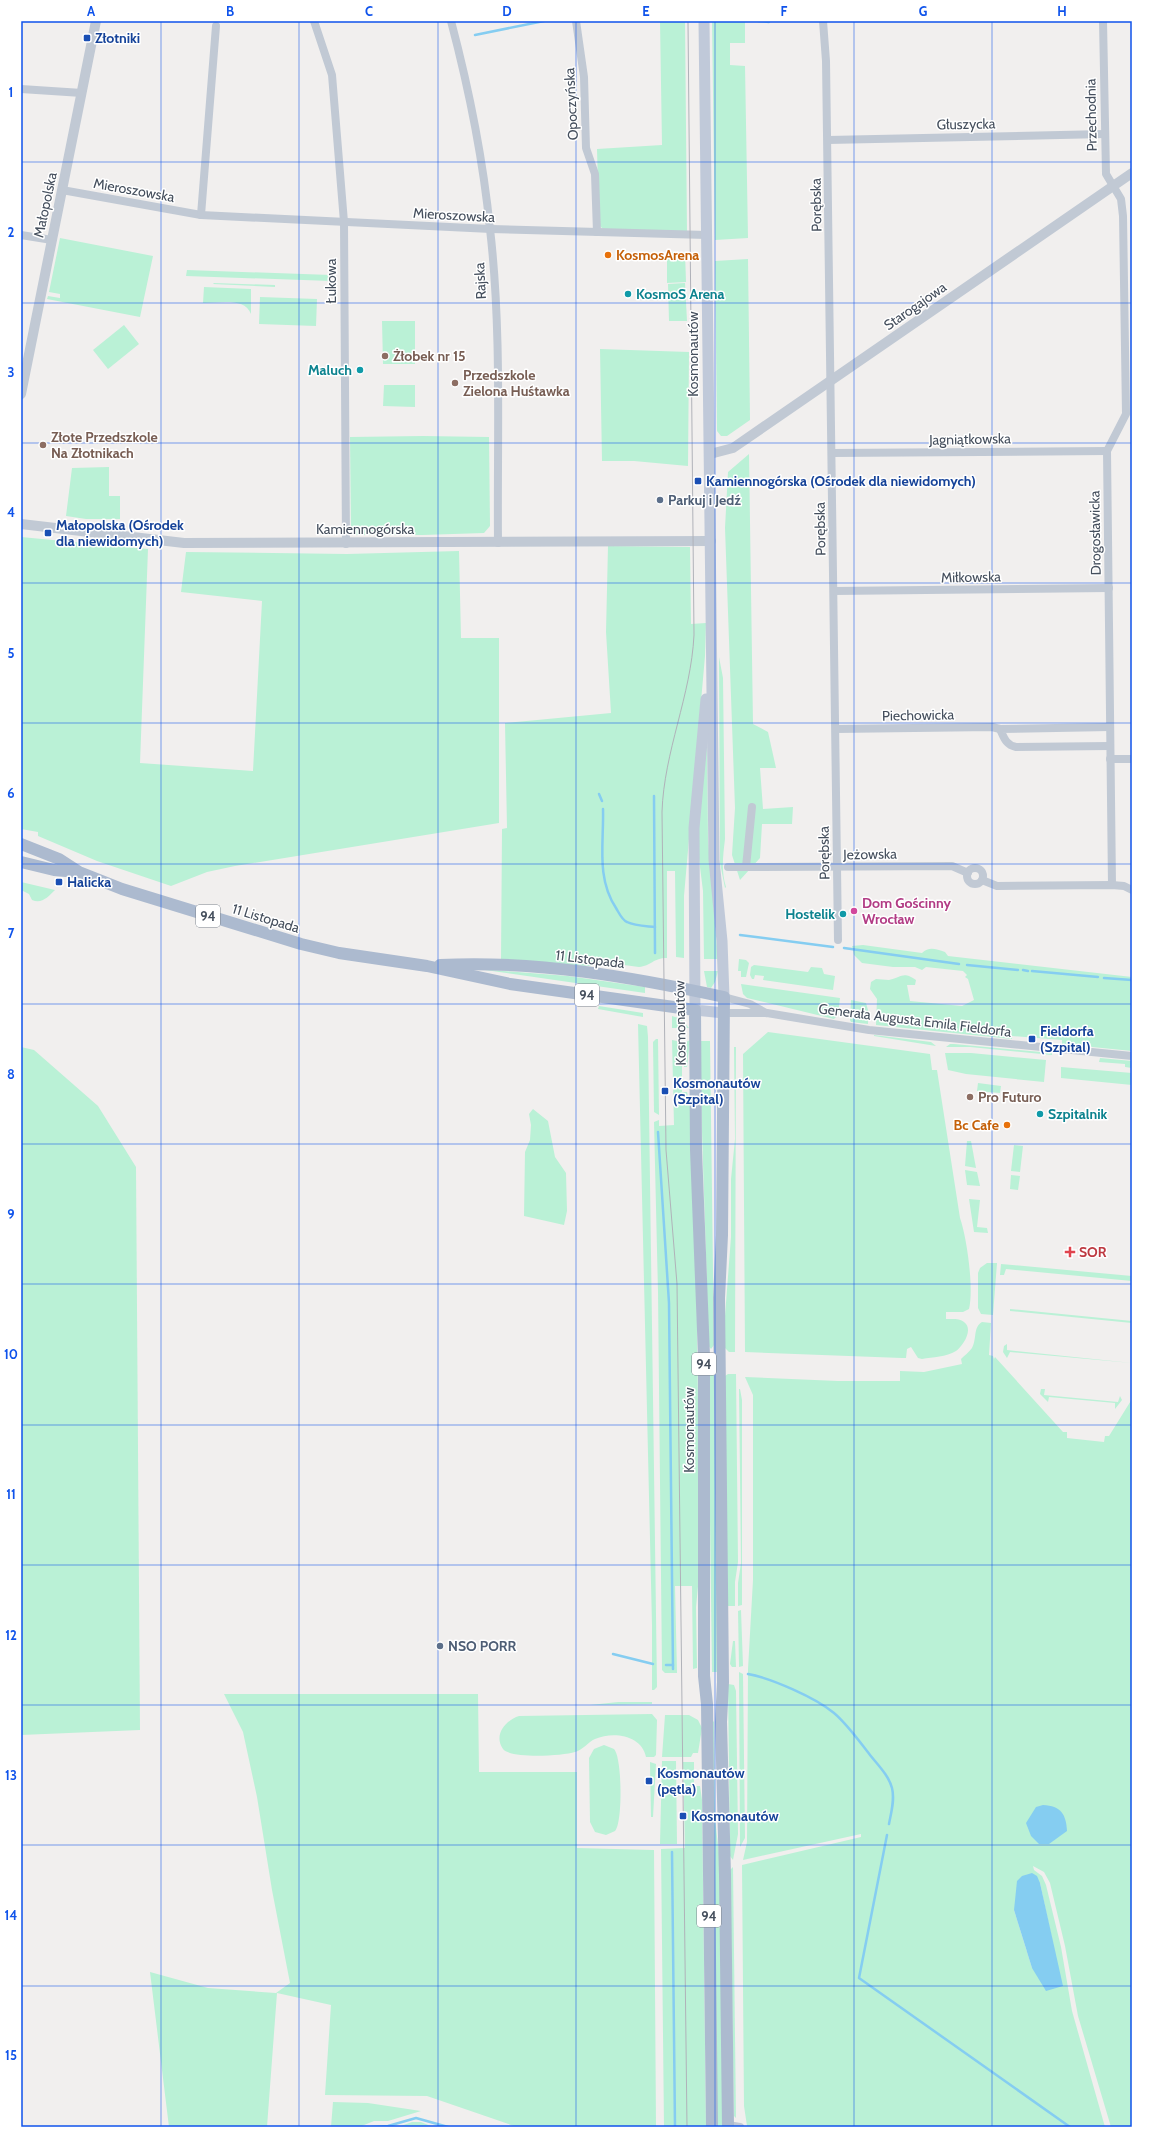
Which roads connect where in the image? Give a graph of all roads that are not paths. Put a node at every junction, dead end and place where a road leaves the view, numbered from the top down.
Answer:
1 (96, 21) edge
2 (314, 21) edge
3 (452, 21) edge
4 (576, 21) edge
5 (704, 21) edge
6 (823, 21) edge
7 (1103, 21) edge
8 (216, 26) dead end
9 (21, 89) edge
10 (82, 93) junction
11 (1105, 134) junction
12 (828, 140) junction
13 (1132, 173) edge
14 (1113, 186) junction
15 (62, 190) junction
16 (201, 215) junction
17 (344, 222) junction
18 (490, 229) junction
19 (597, 232) junction
20 (21, 235) edge
21 (707, 235) junction
22 (52, 240) junction
23 (23, 372) edge
24 (832, 380) junction
25 (21, 394) edge
26 (1129, 414) edge
27 (1108, 451) junction
28 (710, 454) junction
29 (832, 454) junction
30 (21, 524) edge
31 (711, 540) junction
32 (498, 543) junction
33 (346, 544) junction
34 (1109, 588) junction
35 (834, 591) junction
36 (711, 662) junction
37 (1110, 727) junction
38 (836, 729) junction
39 (1000, 729) junction
40 (1110, 746) junction
41 (1110, 759) junction
42 (1132, 759) edge
43 (752, 807) dead end
44 (21, 844) edge
45 (21, 862) edge
46 (728, 866) dead end
47 (746, 867) junction
48 (837, 867) junction
49 (79, 872) junction
50 (1112, 885) junction
51 (1132, 890) edge
52 (838, 940) dead end
53 (427, 966) junction
54 (694, 991) junction
55 (724, 997) junction
56 (694, 1010) junction
57 (724, 1013) junction
58 (767, 1013) junction
59 (1132, 1056) edge
60 (728, 2126) edge
61 (712, 2127) edge
62 (740, 2127) edge

1 - 10 street, Małopolska
2 - 17 street, Łukowa
3 - 18 street, Rajska
4 - 19 street, Opoczyńska
5 - 21 main road, Kosmonautów
6 - 12 street, Porębska
7 - 11 street, Przechodnia
8 - 16 street
9 - 10 street
10 - 15 street, Małopolska
11 - 12 street, Głuszycka
11 - 14 street, Przechodnia
12 - 24 street, Porębska
13 - 14 street, Starogajowa
14 - 24 street, Starogajowa
14 - 26 street, Drogosławicka
15 - 16 street, Mieroszowska
15 - 22 street, Małopolska
16 - 17 street, Mieroszowska
17 - 18 street, Mieroszowska
17 - 33 street, Łukowa
18 - 19 street, Mieroszowska
18 - 32 street, Rajska
19 - 21 street, Mieroszowska
20 - 22 street
21 - 28 main road, Kosmonautów
22 - 23 street, Małopolska
23 - 25 street, Małopolska
24 - 28 street, Starogajowa
24 - 29 street, Porębska
26 - 27 street, Drogosławicka
27 - 29 street, Jagniątkowska
27 - 34 street, Drogosławicka
28 - 31 main road, Kosmonautów
29 - 35 street, Porębska
30 - 33 street, Kamiennogórska
31 - 32 street, Kamiennogórska
31 - 36 main road, Kosmonautów
32 - 33 street, Kamiennogórska
34 - 35 street, Miłkowska
34 - 37 street, Drogosławicka
35 - 38 street, Porębska
36 - 54 main road, Kosmonautów
36 - 55 main road, Kosmonautów
37 - 39 street, Piechowicka
37 - 40 street, Drogosławicka
38 - 39 street, Piechowicka
38 - 48 street, Porębska
39 - 40 street
40 - 41 street, Drogosławicka
41 - 42 street
41 - 50 street, Drogosławicka
43 - 47 street
44 - 49 main road, 11 Listopada / 94
45 - 49 main road, 11 Listopada / 94
46 - 47 street, Jeżowska
47 - 48 street, Jeżowska
48 - 50 street, Jeżowska
48 - 52 street, Porębska
49 - 53 main road, 11 Listopada / 94
50 - 51 street, Jeżowska
53 - 54 main road, 11 Listopada / 94
53 - 56 main road, 11 Listopada / 94
54 - 55 main road, 11 Listopada / 94
54 - 56 main road, Kosmonautów
55 - 57 main road, Kosmonautów / 94
55 - 58 street, Generała Augusta Emila Fieldorfa
56 - 57 main road, 11 Listopada
56 - 61 main road, Kosmonautów / 94
57 - 58 street, Generała Augusta Emila Fieldorfa
57 - 60 main road, Kosmonautów / 94
58 - 59 street, Generała Augusta Emila Fieldorfa
60 - 62 street

